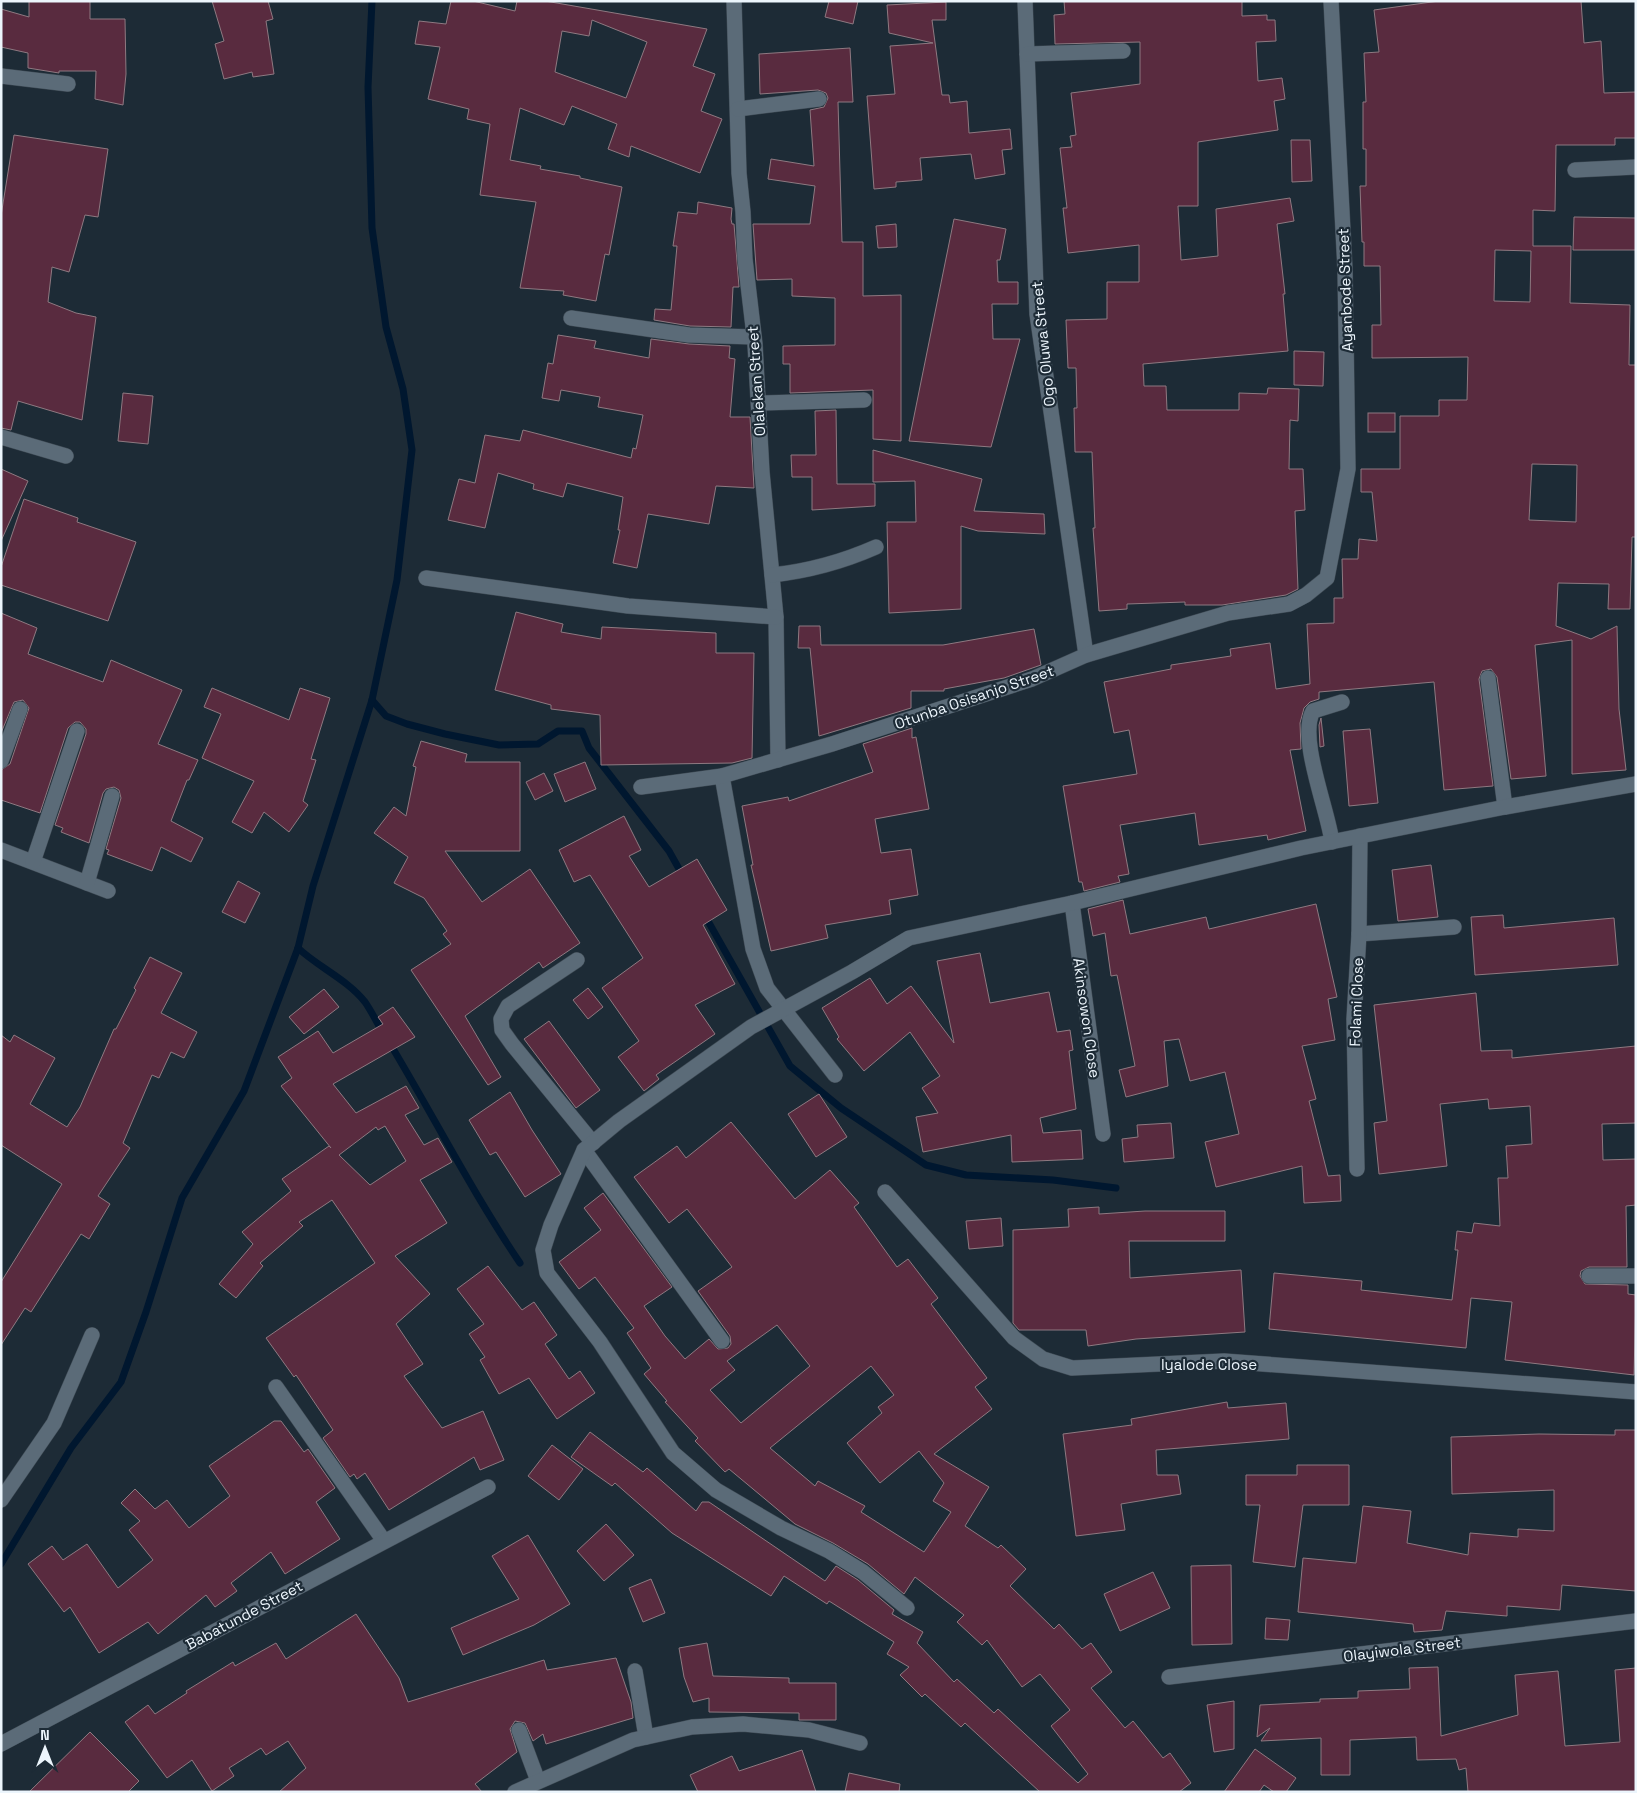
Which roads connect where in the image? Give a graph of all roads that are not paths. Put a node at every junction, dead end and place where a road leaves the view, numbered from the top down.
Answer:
1 (734, 1) edge
2 (1025, 1) edge
3 (1331, 1) edge
4 (1123, 51) dead end
5 (1027, 54) junction
6 (1, 76) edge
7 (68, 84) dead end
8 (819, 99) dead end
9 (738, 109) junction
10 (1636, 166) edge
11 (1575, 170) dead end
12 (571, 318) dead end
13 (754, 337) junction
14 (864, 400) dead end
15 (760, 403) junction
16 (1, 437) edge
17 (66, 456) dead end
18 (876, 546) dead end
19 (772, 575) junction
20 (426, 578) dead end
21 (1328, 578) joint
22 (776, 618) junction
23 (1086, 655) junction
24 (1488, 678) dead end
25 (1342, 702) dead end
26 (20, 709) dead end
27 (77, 731) dead end
28 (778, 760) junction
29 (1, 761) edge
30 (722, 776) junction
31 (1636, 784) edge
32 (642, 787) dead end
33 (112, 796) dead end
34 (1505, 807) junction
35 (1360, 836) junction
36 (1332, 842) junction
37 (1, 850) edge
38 (32, 862) junction
39 (87, 883) junction
40 (108, 891) dead end
41 (1072, 903) junction
42 (1454, 927) dead end
43 (1359, 934) junction
44 (577, 960) dead end
45 (776, 1014) junction
46 (835, 1075) dead end
47 (1103, 1134) dead end
48 (589, 1146) junction
49 (1357, 1168) dead end
50 (885, 1192) dead end
51 (1589, 1276) dead end
52 (1636, 1276) edge
53 (92, 1335) dead end
54 (722, 1342) dead end
55 (276, 1387) dead end
56 (1636, 1392) edge
57 (488, 1487) dead end
58 (1, 1500) edge
59 (384, 1541) junction
60 (907, 1608) dead end
61 (1636, 1621) edge
62 (635, 1670) dead end
63 (1169, 1677) dead end
64 (519, 1730) dead end
65 (646, 1737) junction
66 (860, 1743) dead end
67 (1, 1744) edge
68 (538, 1781) junction
69 (515, 1792) edge

1 - 9 street, Olalekan Street
2 - 5 street, Ogo Oluwa Street
3 - 21 street, Ayanbode Street
4 - 5 street
5 - 23 street, Ogo Oluwa Street
6 - 7 street
8 - 9 street
9 - 13 street, Olalekan Street
10 - 11 street
12 - 13 street
13 - 15 street, Olalekan Street
14 - 15 street
15 - 19 street, Olalekan Street
16 - 17 street
18 - 19 street
19 - 22 street, Olalekan Street
20 - 22 street
21 - 23 street, Otunba Osisanjo Street
22 - 28 street, Olalekan Street
23 - 28 street, Otunba Osisanjo Street
24 - 34 street
25 - 36 street
26 - 29 street
27 - 38 street
28 - 30 street, Otunba Osisanjo Street
30 - 32 street, Otunba Osisanjo Street
30 - 45 street
31 - 34 street
33 - 39 street
34 - 35 street
35 - 36 street
35 - 43 street, Folami Close
36 - 41 street
37 - 38 street
38 - 39 street
39 - 40 street
41 - 45 street
41 - 47 street, Akinsowon Close
42 - 43 street
43 - 49 street, Folami Close
44 - 48 street
45 - 46 street
45 - 48 street
48 - 54 street
48 - 60 street
50 - 56 street, Iyalode Close
51 - 52 street
53 - 58 street
55 - 59 street
57 - 59 street, Babatunde Street
59 - 67 street, Babatunde Street
61 - 63 street, Olayiwola Street
62 - 65 street
64 - 68 street
65 - 66 street
65 - 68 street
68 - 69 street

